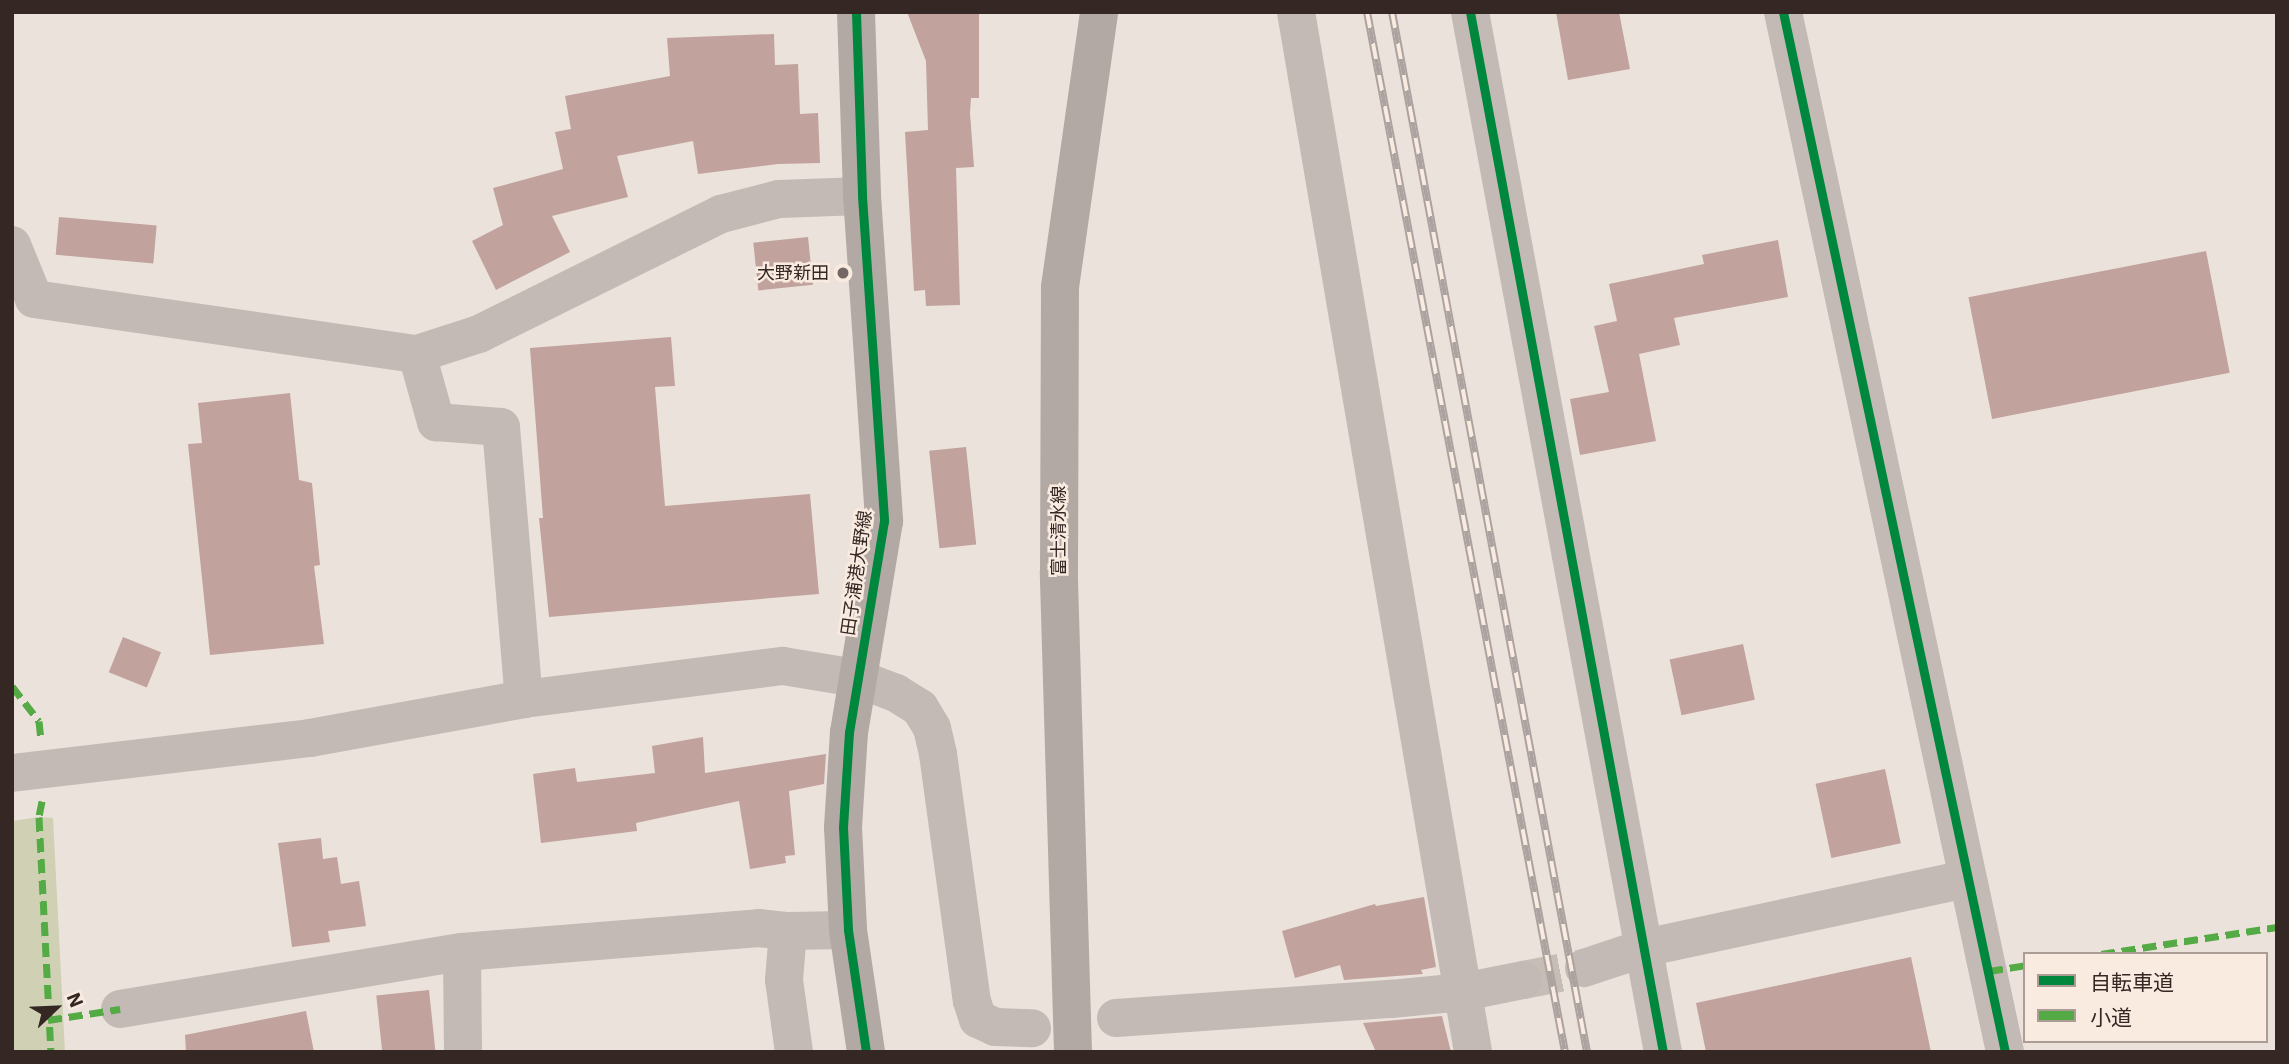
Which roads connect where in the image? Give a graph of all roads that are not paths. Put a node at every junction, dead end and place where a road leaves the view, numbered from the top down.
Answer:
1 (856, 12) edge
2 (1099, 12) edge
3 (1296, 12) edge
4 (1470, 12) edge
5 (1783, 12) edge
6 (862, 197) junction
7 (12, 245) edge
8 (417, 354) junction
9 (856, 678) junction
10 (524, 699) junction
11 (12, 773) edge
12 (1967, 879) junction
13 (848, 930) junction
14 (788, 931) junction
15 (1644, 948) junction
16 (462, 952) junction
17 (1584, 968) tunnel mouth
18 (1523, 980) tunnel mouth
19 (1463, 992) junction
20 (120, 1009) dead end
21 (1116, 1018) dead end
22 (1032, 1028) dead end
23 (463, 1052) edge
24 (794, 1052) edge
25 (866, 1052) edge
26 (1073, 1052) edge
27 (1473, 1052) edge
28 (1664, 1052) edge
29 (2005, 1052) edge

1 - 6 main road, 田子浦港大野線
2 - 26 main road, 富士清水線
3 - 19 street
4 - 15 street
5 - 12 street
6 - 8 street
6 - 9 main road, 田子浦港大野線
7 - 8 street
8 - 10 street
9 - 10 street
9 - 13 main road, 田子浦港大野線
9 - 22 street
10 - 11 street
12 - 15 street
12 - 29 street
13 - 14 street
13 - 25 main road, 田子浦港大野線
14 - 16 street
14 - 24 street
15 - 17 street
15 - 28 street
16 - 20 street
16 - 23 street
18 - 19 street
19 - 21 street
19 - 27 street

